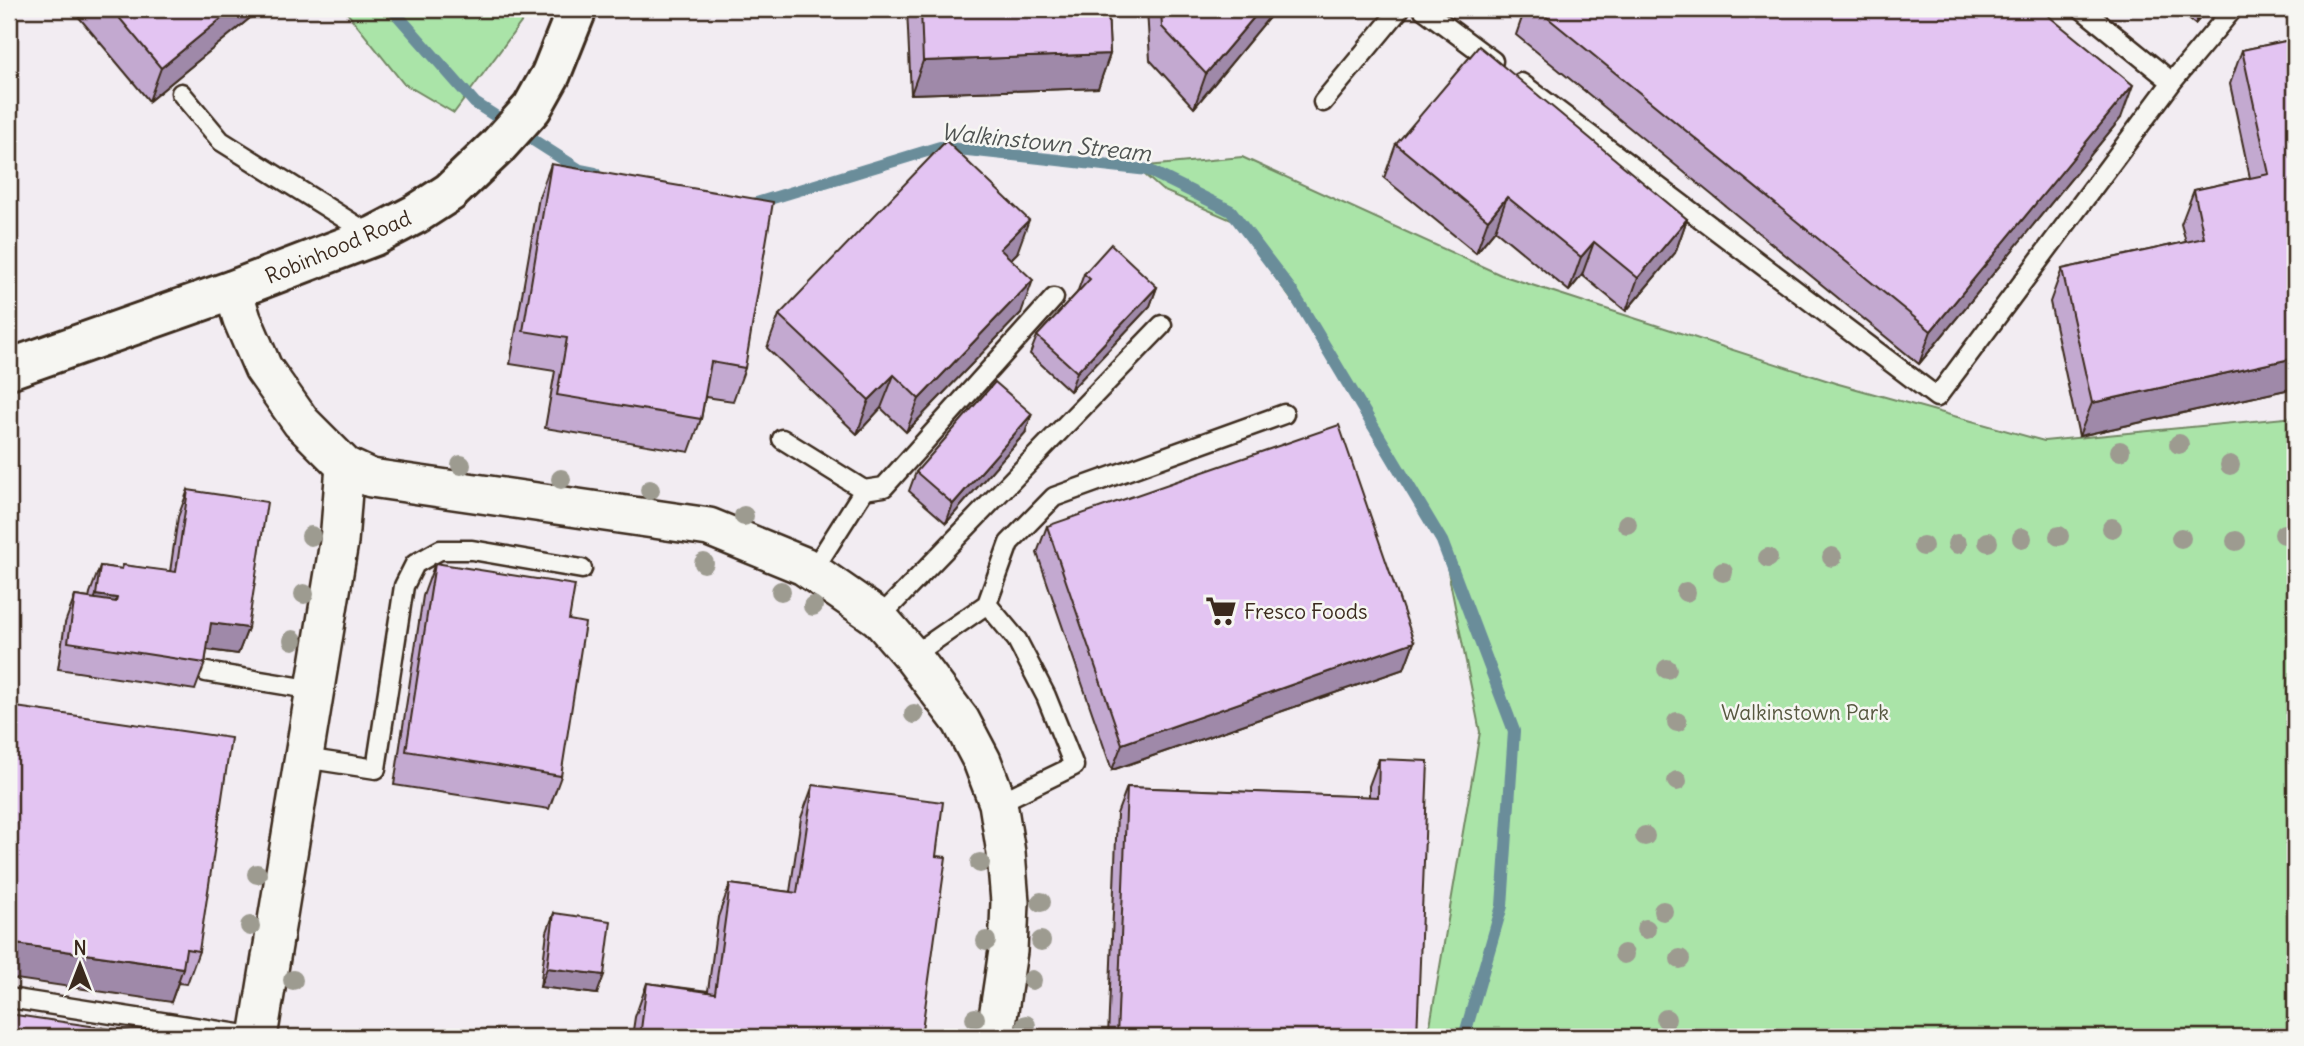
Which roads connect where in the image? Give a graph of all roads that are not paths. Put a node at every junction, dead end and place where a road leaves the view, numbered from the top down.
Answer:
1 (577, 9) edge
2 (1400, 9) edge
3 (1423, 9) edge
4 (2082, 9) edge
5 (2232, 9) edge
6 (2172, 82) junction
7 (181, 93) dead end
8 (1323, 102) dead end
9 (374, 236) junction
10 (233, 290) junction
11 (1054, 298) dead end
12 (1162, 325) dead end
13 (9, 369) edge
14 (1284, 414) dead end
15 (782, 439) dead end
16 (345, 466) junction
17 (864, 490) junction
18 (582, 569) dead end
19 (813, 572) junction
20 (987, 604) junction
21 (879, 618) junction
22 (912, 656) junction
23 (206, 672) edge
24 (315, 690) junction
25 (304, 758) junction
26 (998, 803) junction
27 (9, 998) edge
28 (258, 1037) edge
29 (996, 1037) edge

1 - 9 street, Robinhood Road
2 - 8 lane
3 - 6 lane
4 - 6 lane
5 - 6 lane
7 - 9 lane
9 - 10 street, Robinhood Road
10 - 13 street, Robinhood Road
10 - 16 street
11 - 17 lane
12 - 21 lane
14 - 20 lane
15 - 17 lane
16 - 19 street
16 - 24 street
17 - 19 lane
18 - 25 lane
19 - 21 street
20 - 22 lane
20 - 26 lane
21 - 22 street
22 - 26 street
23 - 24 lane
24 - 25 street
25 - 28 street
26 - 29 street
27 - 28 lane

